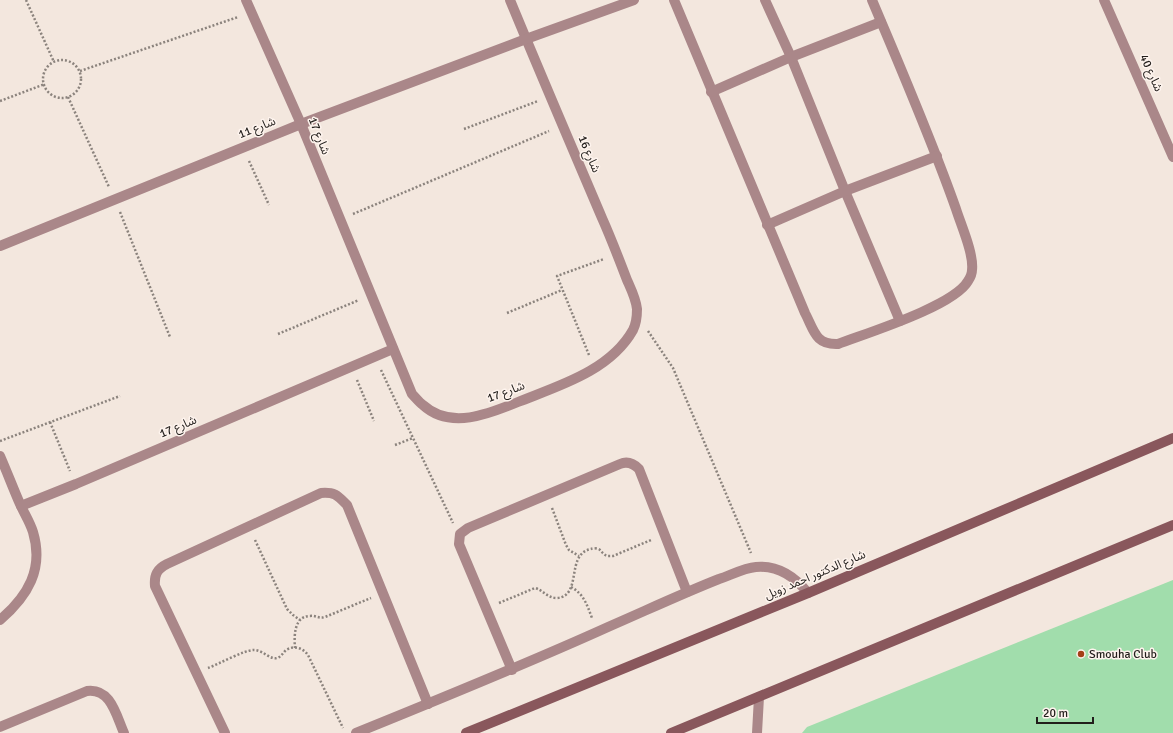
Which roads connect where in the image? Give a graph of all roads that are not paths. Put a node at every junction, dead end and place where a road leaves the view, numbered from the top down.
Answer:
1 (246, 0) edge
2 (510, 0) edge
3 (634, 0) edge
4 (674, 0) edge
5 (765, 0) edge
6 (874, 0) edge
7 (1104, 0) edge
8 (881, 22) junction
9 (526, 39) junction
10 (792, 57) junction
11 (712, 92) junction
12 (301, 124) junction
13 (937, 156) junction
14 (1173, 157) edge
15 (845, 191) junction
16 (767, 225) junction
17 (0, 246) edge
18 (636, 320) joint
19 (900, 321) junction
20 (393, 349) junction
21 (1173, 438) edge
22 (0, 456) edge
23 (21, 506) junction
24 (1173, 525) edge
25 (687, 592) junction
26 (808, 593) junction
27 (0, 620) edge
28 (512, 670) junction
29 (759, 697) junction
30 (428, 704) junction
31 (0, 727) edge
32 (124, 733) edge
33 (225, 733) edge
34 (356, 733) edge
35 (466, 733) edge
36 (671, 733) edge
37 (756, 733) edge

1 - 12 street, شارع 17
2 - 9 street, شارع 16
3 - 9 street, شارع 11
4 - 11 street
5 - 10 street
6 - 8 street
7 - 14 street, شارع 40
8 - 10 street
8 - 13 street
9 - 12 street, شارع 11
9 - 18 street, شارع 16
10 - 11 street
10 - 15 street
11 - 16 street
12 - 17 street, شارع 11
12 - 20 street, شارع 17
13 - 15 street
13 - 19 street
15 - 16 street
15 - 19 street
16 - 19 street
18 - 20 street, شارع 17
20 - 23 street, شارع 17
21 - 26 street, شارع الدكتور احمد زويل
22 - 23 street
23 - 27 street
24 - 29 street
25 - 26 street
25 - 28 street
25 - 28 street
26 - 35 street, شارع الدكتور احمد زويل
28 - 30 street
29 - 36 street
29 - 37 street
30 - 33 street
30 - 34 street
31 - 32 street

